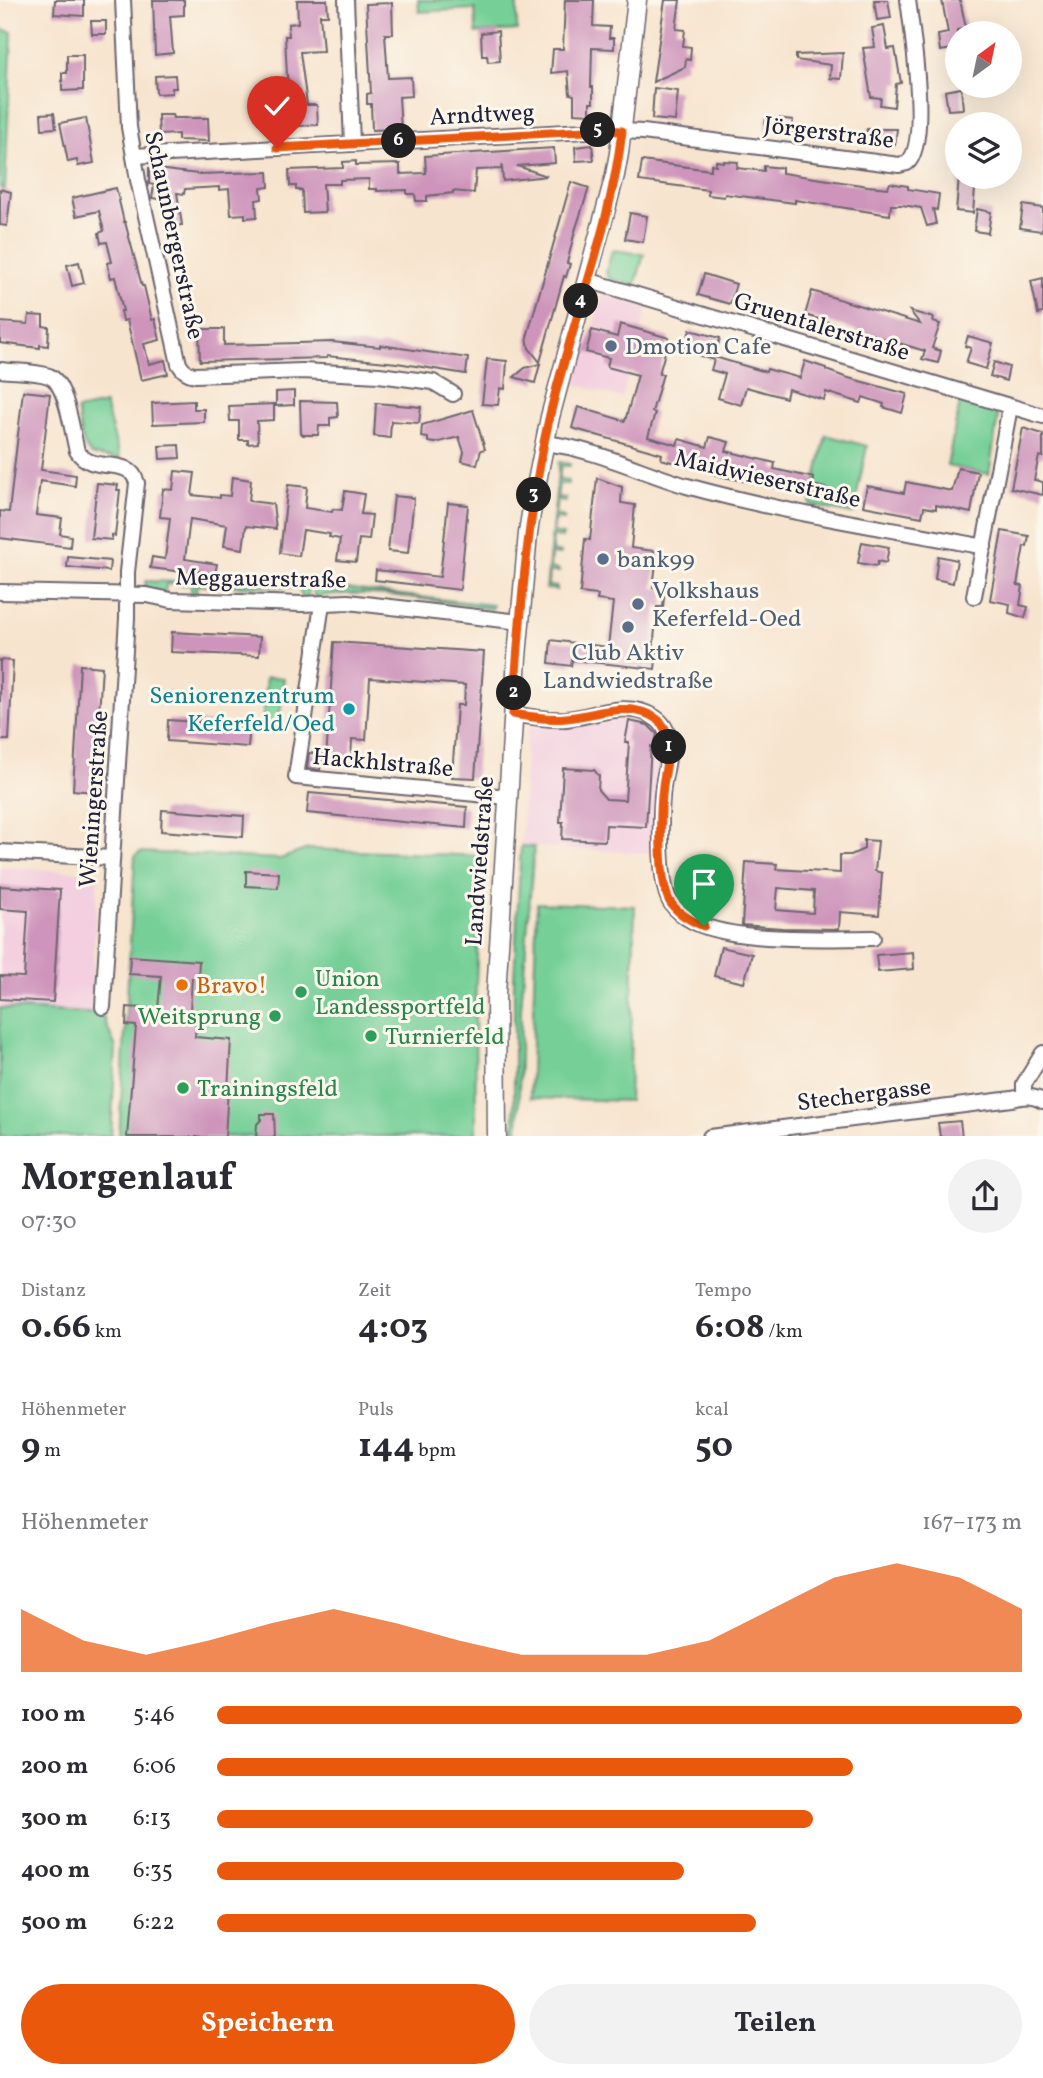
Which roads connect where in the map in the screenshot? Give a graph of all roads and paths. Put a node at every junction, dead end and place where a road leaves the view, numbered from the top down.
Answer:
1 (123, 0) edge
2 (346, 0) edge
3 (637, 0) edge
4 (908, 0) edge
5 (622, 131) junction
6 (352, 143) junction
7 (134, 156) junction
8 (587, 281) junction
9 (0, 370) edge
10 (453, 394) dead end
11 (1010, 407) junction
12 (1043, 415) edge
13 (544, 443) junction
14 (984, 547) junction
15 (0, 592) edge
16 (127, 594) junction
17 (974, 596) dead end
18 (322, 604) junction
19 (520, 622) junction
20 (513, 714) junction
21 (508, 797) junction
22 (0, 852) edge
23 (112, 858) junction
24 (873, 938) dead end
25 (103, 1007) dead end
26 (1043, 1053) edge
27 (1024, 1096) junction
28 (1043, 1101) edge
29 (498, 1136) edge
30 (710, 1136) edge

1 - 7 street, Schaunbergerstraße
2 - 6 street
3 - 5 main road, Landwiedstraße
4 - 5 street, Jörgerstraße
5 - 6 street, Arndtweg
5 - 8 main road, Landwiedstraße
6 - 7 street, Arndtweg
7 - 10 street, Schaunbergerstraße
8 - 11 street, Gruentalerstraße
8 - 13 main road, Landwiedstraße
9 - 16 street, Wieningerstraße
11 - 12 street, Gruentalerstraße
11 - 14 street
13 - 14 street, Maidwieserstraße
13 - 19 main road, Landwiedstraße
14 - 17 street
15 - 16 street, Meggauerstraße
16 - 18 street, Meggauerstraße
16 - 23 street, Wieningerstraße
18 - 19 street, Meggauerstraße
18 - 21 street, Hackhlstraße
19 - 20 main road, Landwiedstraße
20 - 21 main road, Landwiedstraße
20 - 24 street
21 - 29 main road, Landwiedstraße
22 - 23 street
23 - 25 street, Wieningerstraße
26 - 27 street
27 - 28 street, Stechergasse
27 - 30 street, Stechergasse

